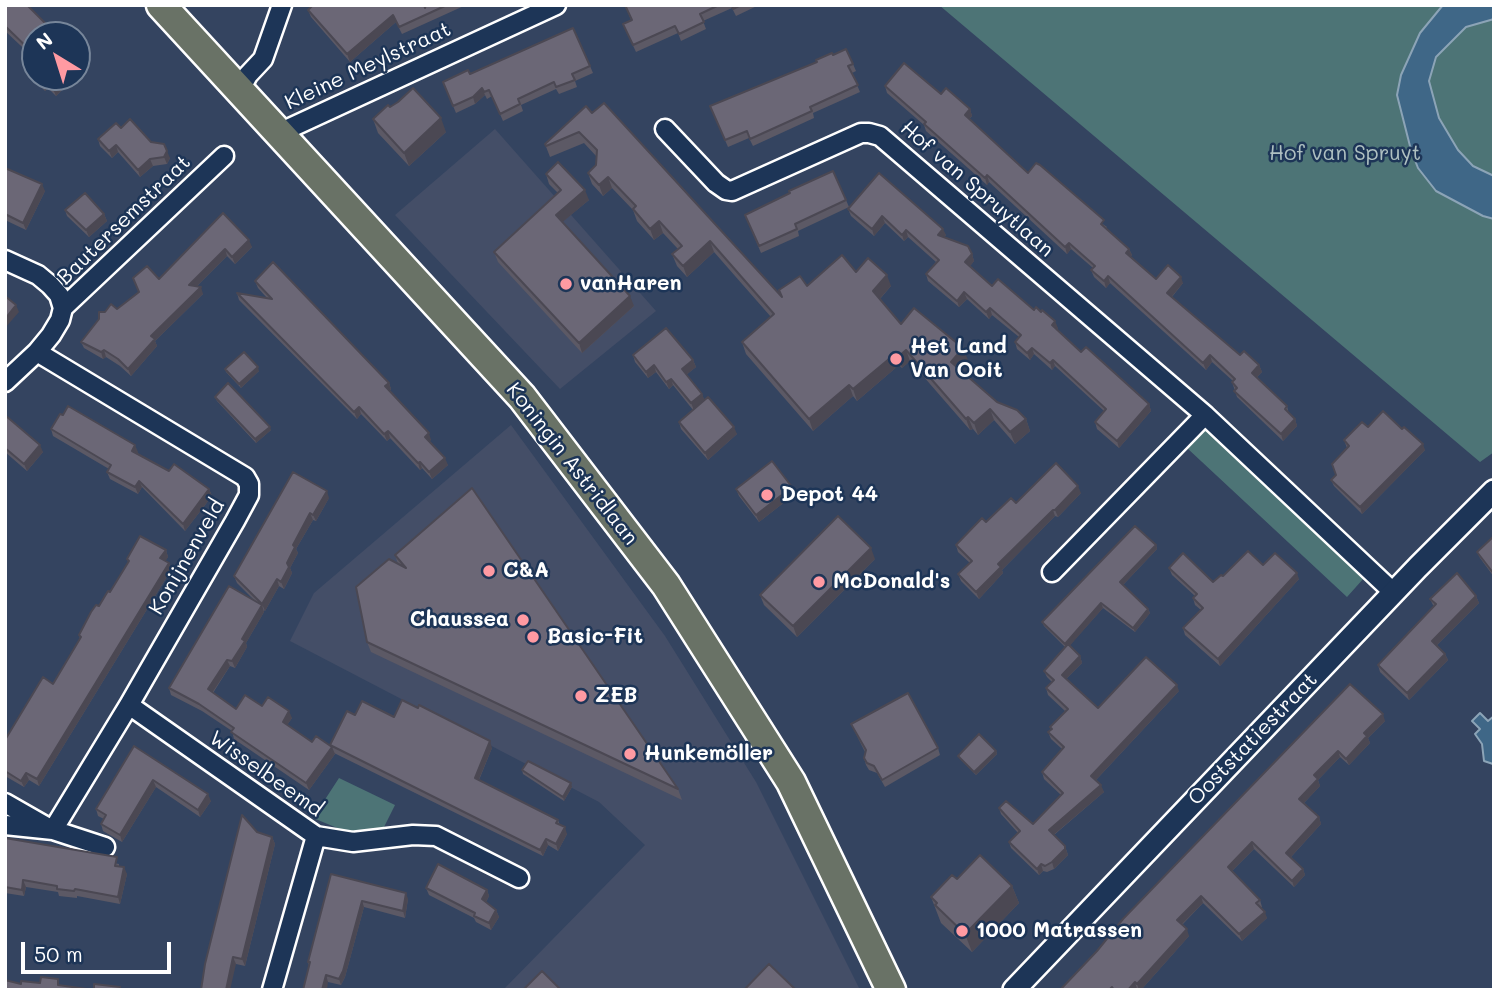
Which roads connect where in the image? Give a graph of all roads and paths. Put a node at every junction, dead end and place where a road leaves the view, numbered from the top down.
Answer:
1 (161, 5) edge
2 (282, 5) edge
3 (555, 5) edge
4 (239, 91) junction
5 (665, 129) dead end
6 (277, 134) junction
7 (224, 156) dead end
8 (5, 260) edge
9 (63, 308) junction
10 (37, 352) junction
11 (5, 382) edge
12 (1205, 415) junction
13 (1494, 491) edge
14 (1052, 572) dead end
15 (1393, 592) junction
16 (129, 705) junction
17 (5, 803) edge
18 (5, 825) edge
19 (53, 830) junction
20 (316, 836) junction
21 (105, 847) dead end
22 (519, 877) dead end
23 (272, 990) edge
24 (891, 990) edge
25 (1014, 990) edge

1 - 4 main road, Koningin Astridlaan
2 - 4 street
3 - 6 street, Kleine Meylstraat
4 - 6 main road, Koningin Astridlaan
5 - 12 street, Hof van Spruytlaan
6 - 24 main road, Koningin Astridlaan
7 - 9 street, Bautersemstraat
8 - 9 street
9 - 10 street, Bautersemstraat
10 - 11 street, Bautersemstraat
10 - 16 street, Konijnenveld
12 - 14 street
12 - 15 street, Hof van Spruytlaan
13 - 15 street, Ooststatiestraat
15 - 25 street, Ooststatiestraat
16 - 19 street, Konijnenveld
16 - 20 street, Wisselbeemd
17 - 19 street
18 - 19 street
19 - 21 street
20 - 22 street
20 - 23 street, Wisselbeemd

